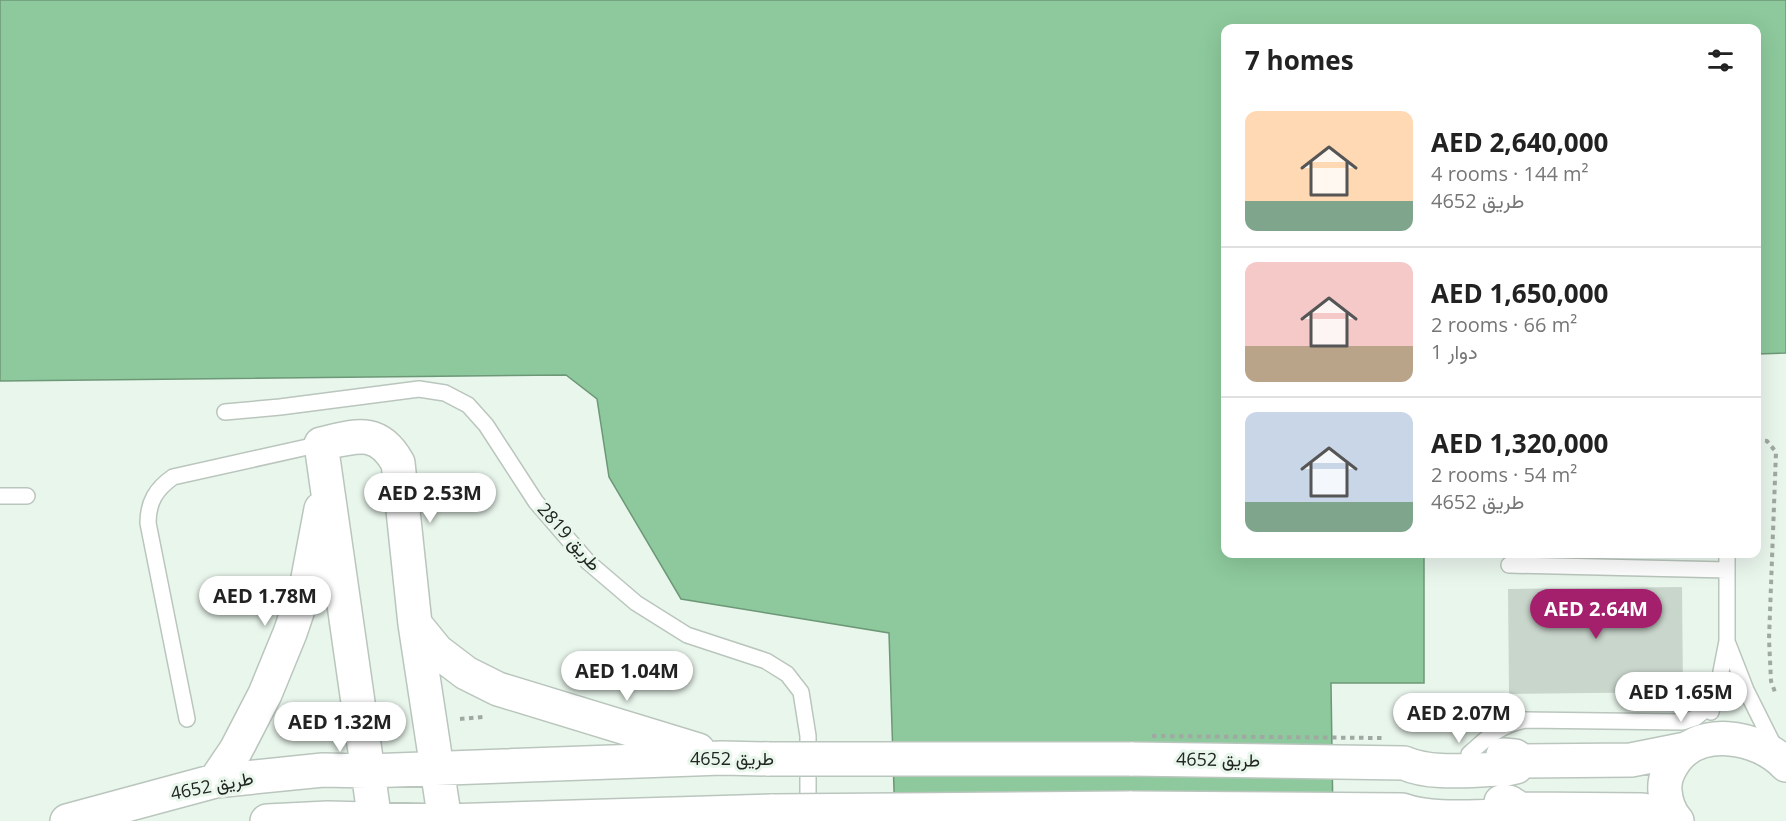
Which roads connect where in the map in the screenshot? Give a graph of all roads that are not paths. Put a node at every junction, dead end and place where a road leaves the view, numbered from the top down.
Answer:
1 (225, 412) dead end
2 (321, 444) junction
3 (326, 478) junction
4 (0, 496) edge
5 (27, 496) dead end
6 (1727, 558) edge
7 (1509, 566) dead end
8 (1727, 570) junction
9 (415, 624) junction
10 (1727, 641) junction
11 (1714, 703) junction
12 (187, 719) dead end
13 (1692, 746) junction
14 (1469, 754) junction
15 (722, 758) junction
16 (1522, 761) junction
17 (1784, 762) edge
18 (1404, 763) junction
19 (437, 769) junction
20 (368, 771) junction
21 (215, 781) junction
22 (633, 818) edge
23 (1674, 818) edge
24 (375, 820) edge
25 (67, 821) edge
26 (267, 821) edge
27 (445, 821) edge
28 (808, 821) edge

1 - 28 lane, طريق 2819
2 - 3 street
2 - 9 street
2 - 12 lane
3 - 20 street
3 - 21 street
4 - 5 lane
6 - 8 lane
7 - 8 lane
8 - 10 lane
9 - 15 street
9 - 19 street
10 - 11 lane
10 - 17 lane
11 - 13 lane
11 - 14 lane
13 - 16 street, طريق 4652
13 - 17 street, طريق 4652
13 - 23 street
14 - 16 street, طريق 4652
14 - 18 street, طريق 4652
15 - 18 street, طريق 4652, bridge
15 - 19 street, طريق 4652
16 - 18 street, طريق 4652
19 - 20 street, طريق 4652
19 - 27 street
20 - 21 street, طريق 4652
20 - 24 street
21 - 25 street, طريق 4652
22 - 23 street, bridge
22 - 27 street
24 - 26 street
24 - 27 street

